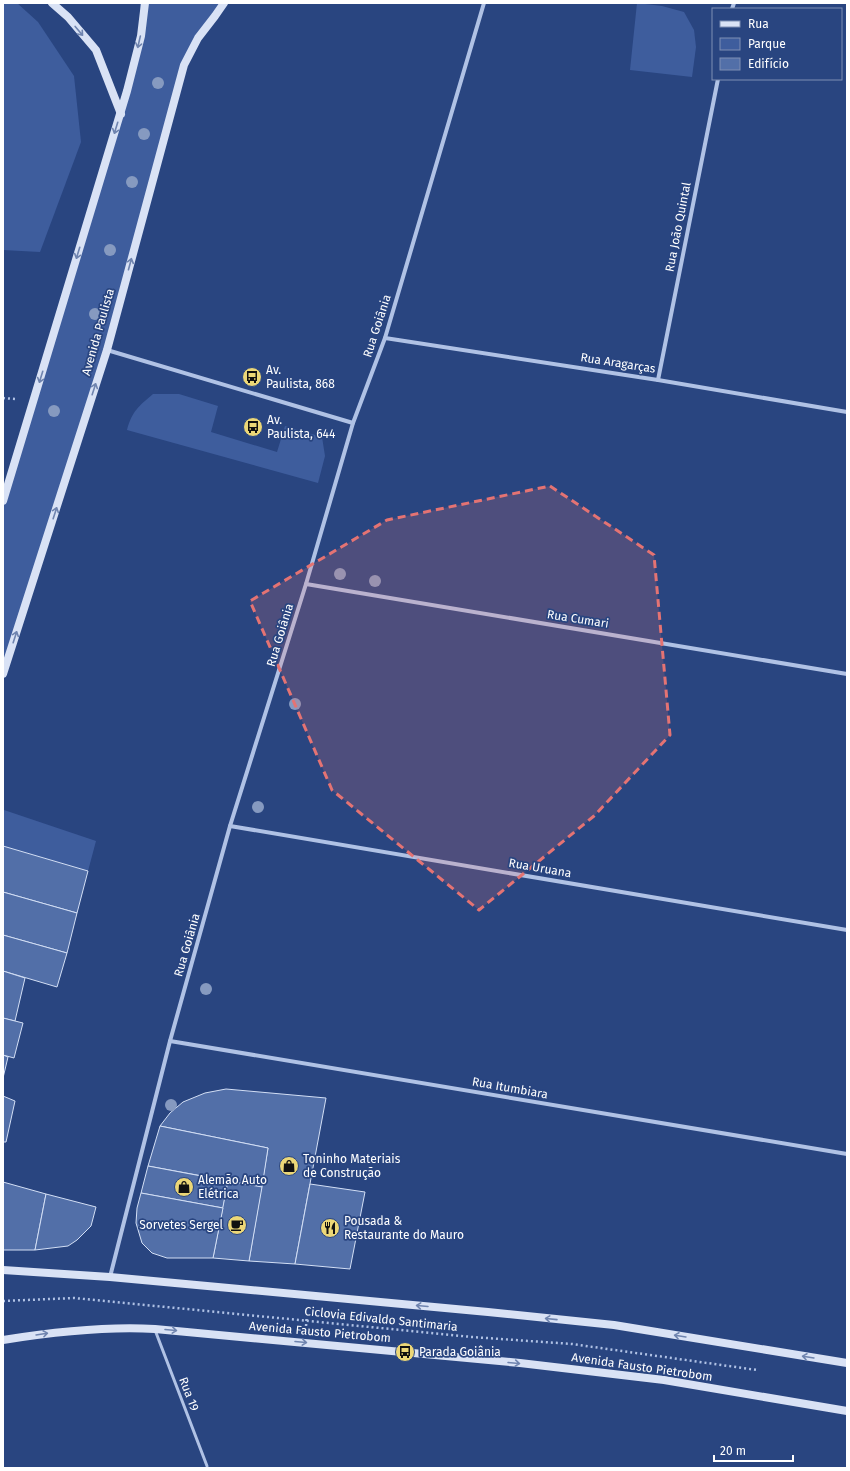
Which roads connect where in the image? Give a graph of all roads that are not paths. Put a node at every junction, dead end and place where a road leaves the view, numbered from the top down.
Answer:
1 (52, 3) edge
2 (144, 3) edge
3 (224, 3) edge
4 (484, 3) edge
5 (718, 80) edge
6 (120, 114) junction
7 (385, 338) junction
8 (107, 350) junction
9 (658, 380) junction
10 (847, 412) edge
11 (353, 423) junction
12 (3, 502) edge
13 (306, 584) junction
14 (3, 674) edge
15 (847, 674) edge
16 (230, 826) junction
17 (847, 930) edge
18 (170, 1041) junction
19 (847, 1154) edge
20 (3, 1270) edge
21 (110, 1277) junction
22 (155, 1329) junction
23 (3, 1340) edge
24 (847, 1363) edge
25 (847, 1412) edge
26 (206, 1466) dead end

1 -> 6 main road
2 -> 6 main road
8 -> 3 main road, Avenida Paulista
4 - 7 street, Rua Goiânia
5 - 9 street, Rua João Quintal
6 -> 12 main road
7 - 9 street, Rua Aragarças
7 - 11 street, Rua Goiânia
8 - 11 street
14 -> 8 main road, Avenida Paulista
9 - 10 street, Rua Aragarças
11 - 13 street, Rua Goiânia
13 - 15 street, Rua Cumari
13 - 16 street, Rua Goiânia
16 - 17 street, Rua Uruana
16 - 18 street, Rua Goiânia
18 - 19 street, Rua Itumbiara
18 - 21 street, Rua Goiânia
20 - 21 main road
24 -> 21 main road
23 -> 22 main road, Avenida Fausto Pietrobom
22 -> 25 main road, Avenida Fausto Pietrobom
22 - 26 lane, Rua 19

